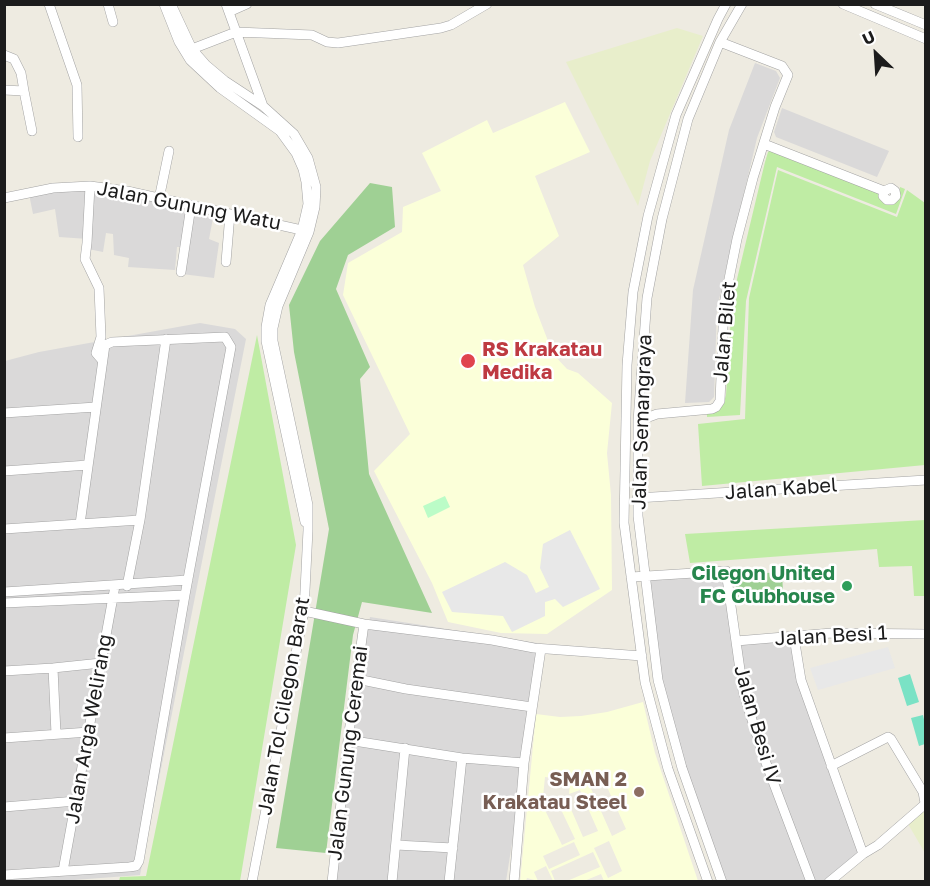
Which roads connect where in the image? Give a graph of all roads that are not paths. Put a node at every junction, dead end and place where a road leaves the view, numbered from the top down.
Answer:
1 (49, 4) edge
2 (108, 4) edge
3 (164, 4) edge
4 (171, 4) edge
5 (247, 4) edge
6 (487, 4) edge
7 (726, 4) edge
8 (742, 4) edge
9 (843, 4) edge
10 (875, 4) edge
11 (227, 8) edge
12 (113, 22) dead end
13 (926, 25) edge
14 (236, 32) junction
15 (926, 39) edge
16 (720, 42) junction
17 (192, 49) junction
18 (4, 55) edge
19 (4, 90) edge
20 (24, 91) junction
21 (262, 106) junction
22 (32, 131) dead end
23 (78, 137) dead end
24 (764, 144) junction
25 (169, 151) dead end
26 (90, 186) junction
27 (884, 191) dead end
28 (4, 198) edge
29 (159, 199) junction
30 (191, 206) junction
31 (230, 214) junction
32 (648, 216) junction
33 (662, 219) junction
34 (305, 231) junction
35 (226, 262) dead end
36 (181, 272) dead end
37 (166, 339) junction
38 (102, 360) junction
39 (96, 407) junction
40 (638, 407) junction
41 (4, 412) edge
42 (657, 414) junction
43 (638, 421) junction
44 (88, 465) junction
45 (4, 471) edge
46 (926, 480) edge
47 (638, 498) junction
48 (140, 520) junction
49 (80, 524) junction
50 (4, 529) edge
51 (645, 575) junction
52 (631, 577) junction
53 (188, 580) junction
54 (115, 586) junction
55 (127, 586) junction
56 (4, 592) edge
57 (185, 595) junction
58 (113, 598) junction
59 (4, 603) edge
60 (304, 611) junction
61 (364, 624) junction
62 (926, 634) edge
63 (794, 637) junction
64 (736, 641) junction
65 (541, 649) junction
66 (642, 656) junction
67 (101, 663) junction
68 (53, 668) junction
69 (4, 671) edge
70 (357, 679) junction
71 (532, 707) junction
72 (89, 732) junction
73 (56, 734) junction
74 (4, 738) edge
75 (348, 740) junction
76 (405, 748) junction
77 (462, 758) junction
78 (524, 763) junction
79 (831, 766) junction
80 (75, 801) junction
81 (4, 807) edge
82 (396, 845) junction
83 (453, 848) junction
84 (863, 854) junction
85 (63, 871) junction
86 (4, 875) edge
87 (252, 882) edge
88 (332, 882) edge
89 (392, 882) edge
90 (449, 882) edge
91 (514, 882) edge
92 (708, 882) edge
93 (722, 882) edge
94 (811, 882) edge
95 (829, 882) edge

1 - 23 street
2 - 12 street
3 - 34 street
4 - 17 street
5 - 11 street
6 - 14 street
7 - 32 street, Jalan Semangraya
8 - 16 street, Jalan Semangraya
9 - 15 street
10 - 13 street
11 - 14 street
14 - 17 street
14 - 21 street
16 - 24 street, Jalan Bilet
16 - 33 street, Jalan Semangraya
17 - 21 street
18 - 20 street
19 - 20 street
20 - 22 street
21 - 34 street
24 - 27 street
24 - 42 street, Jalan Bilet
25 - 29 street
26 - 28 street, Jalan Gunung Watu
26 - 29 street, Jalan Gunung Watu
26 - 38 street
29 - 30 street, Jalan Gunung Watu
30 - 31 street, Jalan Gunung Watu
30 - 36 street
31 - 34 street, Jalan Gunung Watu
31 - 35 street
32 - 33 street
32 - 52 street, Jalan Semangraya
33 - 40 street, Jalan Semangraya
34 - 60 street, Jalan Tol Cilegon Barat
37 - 38 street
37 - 48 street
37 - 53 street
38 - 39 street
39 - 41 street
39 - 44 street
40 - 42 street
40 - 43 street, Jalan Semangraya
42 - 43 street, Jalan Bilet
43 - 47 street, Jalan Semangraya
44 - 45 street
44 - 49 street
46 - 47 street, Jalan Kabel
47 - 51 street, Jalan Semangraya
48 - 49 street
48 - 55 street
49 - 50 street
51 - 52 street
51 - 64 street, Jalan Besi IV
51 - 93 street, Jalan Semangraya
52 - 66 street, Jalan Semangraya
53 - 55 street
53 - 57 street
54 - 55 street
54 - 56 street
54 - 58 street, Jalan Arga Welirang
57 - 58 street
57 - 85 street
58 - 59 street
58 - 67 street, Jalan Arga Welirang
60 - 61 street
60 - 87 street, Jalan Tol Cilegon Barat
61 - 65 street
61 - 70 street, Jalan Gunung Ceremai
62 - 63 street, Jalan Besi 1
63 - 64 street, Jalan Besi 1
63 - 79 street
64 - 94 street, Jalan Besi IV
65 - 66 street
65 - 71 street
66 - 92 street, Jalan Semangraya
67 - 68 street
67 - 72 street, Jalan Arga Welirang
68 - 69 street
68 - 73 street
70 - 71 street
70 - 75 street, Jalan Gunung Ceremai
71 - 78 street
72 - 73 street
72 - 80 street, Jalan Arga Welirang
73 - 74 street
75 - 76 street
75 - 88 street, Jalan Gunung Ceremai
76 - 77 street
76 - 82 street
77 - 78 street
77 - 83 street
78 - 91 street
79 - 84 street
79 - 84 street
80 - 81 street
80 - 85 street, Jalan Arga Welirang
82 - 83 street
82 - 89 street
83 - 90 street
84 - 95 street
85 - 86 street

